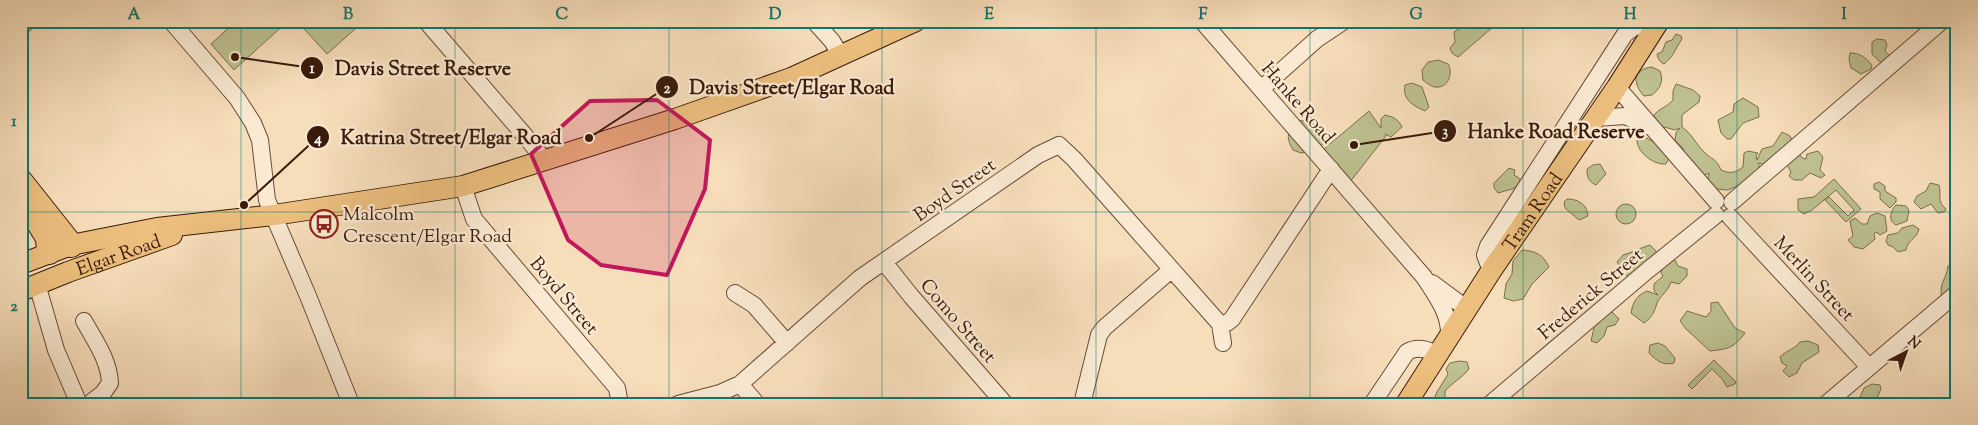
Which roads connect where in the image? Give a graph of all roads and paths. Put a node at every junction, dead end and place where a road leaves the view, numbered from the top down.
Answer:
1 (28, 21) edge
2 (172, 21) edge
3 (814, 21) edge
4 (916, 21) edge
5 (1202, 21) edge
6 (1344, 21) edge
7 (1653, 21) edge
8 (1659, 21) edge
9 (1942, 21) edge
10 (431, 23) edge
11 (21, 27) edge
12 (842, 56) junction
13 (1617, 87) junction
14 (1261, 89) junction
15 (1596, 118) junction
16 (1654, 129) junction
17 (542, 161) junction
18 (1331, 169) junction
19 (21, 182) edge
20 (463, 186) junction
21 (21, 194) edge
22 (1724, 209) junction
23 (274, 215) junction
24 (217, 222) junction
25 (60, 248) junction
26 (884, 262) junction
27 (21, 264) edge
28 (1171, 270) junction
29 (1492, 271) junction
30 (1424, 277) junction
31 (29, 287) edge
32 (735, 293) dead end
33 (1957, 293) edge
34 (1467, 309) junction
35 (84, 321) dead end
36 (1220, 324) junction
37 (1449, 336) junction
38 (787, 342) junction
39 (1222, 343) dead end
40 (1438, 355) junction
41 (1869, 367) junction
42 (740, 384) junction
43 (79, 404) edge
44 (89, 404) edge
45 (351, 404) edge
46 (620, 404) edge
47 (678, 404) edge
48 (757, 404) edge
49 (1005, 404) edge
50 (1082, 404) edge
51 (1372, 404) edge
52 (1406, 404) edge
53 (1490, 404) edge
54 (1826, 404) edge

1 - 11 street
2 - 23 street
3 - 12 street
4 - 12 main road, Elgar Road
5 - 14 street, Hanke Road
6 - 14 street
7 - 29 street
8 - 13 main road, Tram Road
9 - 22 street, Frederick Street
10 - 17 street
12 - 17 main road, Elgar Road
13 - 15 main road, Tram Road
13 - 16 street, Merlin Street
14 - 18 street, Hanke Road
15 - 16 street, Merlin Street
15 - 29 main road, Tram Road
16 - 22 street, Merlin Street
17 - 20 main road, Elgar Road
18 - 30 street, Hanke Road
18 - 36 street
19 - 25 highway
20 - 23 main road, Elgar Road
20 - 46 street, Boyd Street
21 - 25 highway
22 - 41 street, Merlin Street
22 - 53 street, Frederick Street
23 - 24 main road, Elgar Road
23 - 45 street
24 - 25 main road, Elgar Road
24 - 31 main road, Elgar Road
25 - 27 main road, Elgar Road
25 - 31 main road
26 - 28 street, Boyd Street
26 - 38 street, Boyd Street
26 - 49 street, Como Street
28 - 36 street, Boyd Street
28 - 50 street
29 - 34 main road, Tram Road
30 - 34 street, Hanke Road
30 - 37 street, Hanke Road
31 - 43 street
32 - 38 street
33 - 41 street
34 - 37 main road, Tram Road
35 - 44 street
36 - 39 street
37 - 40 main road, Tram Road
38 - 42 street, Boyd Street
40 - 51 street
40 - 52 main road, Tram Road
41 - 54 street
42 - 47 street, Boyd Street
42 - 48 street

